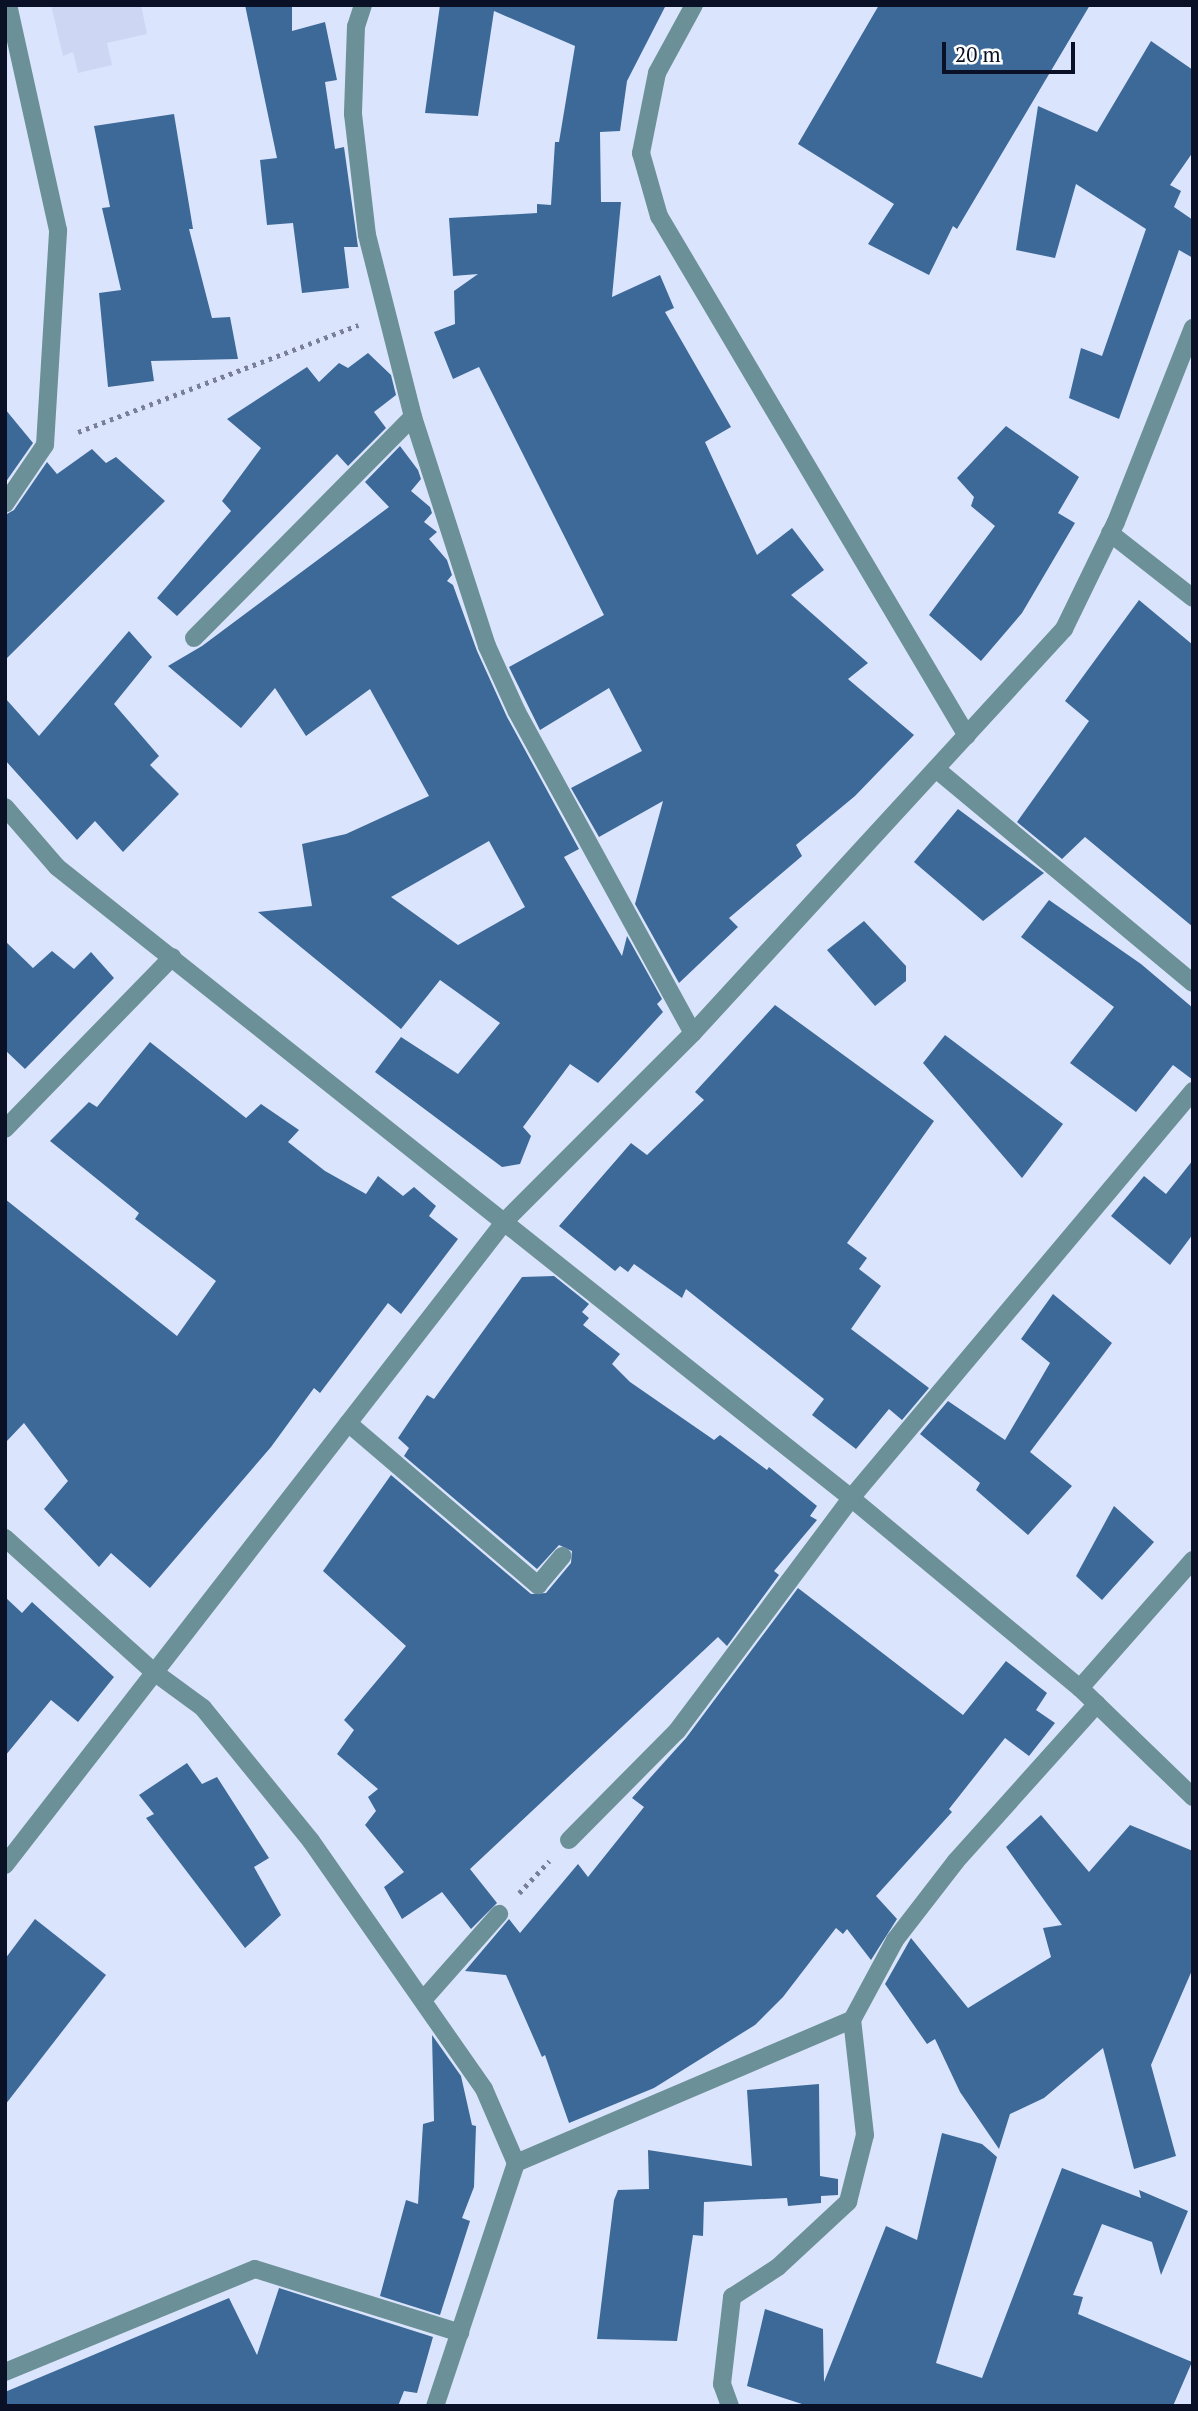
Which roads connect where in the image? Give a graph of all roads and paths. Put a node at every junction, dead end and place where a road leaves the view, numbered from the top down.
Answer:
1 (8, 5) edge
2 (363, 5) edge
3 (694, 5) edge
4 (386, 314) junction
5 (1193, 328) edge
6 (413, 417) junction
7 (45, 445) junction
8 (5, 504) edge
9 (1110, 533) junction
10 (1193, 598) edge
11 (194, 638) dead end
12 (967, 736) junction
13 (936, 769) junction
14 (5, 807) edge
15 (172, 957) junction
16 (1193, 983) edge
17 (693, 1033) junction
18 (1193, 1091) edge
19 (5, 1129) edge
20 (505, 1221) junction
21 (348, 1423) junction
22 (851, 1498) junction
23 (5, 1538) edge
24 (562, 1556) dead end
25 (1193, 1560) edge
26 (154, 1672) junction
27 (1080, 1688) junction
28 (1097, 1704) junction
29 (1193, 1797) edge
30 (569, 1840) joint
31 (5, 1865) edge
32 (499, 1914) joint
33 (423, 2000) junction
34 (852, 2020) junction
35 (516, 2162) junction
36 (460, 2333) junction
37 (5, 2372) edge
38 (435, 2406) edge
39 (730, 2406) edge

1 - 7 street
2 - 4 street
3 - 12 street
4 - 6 street
4 - 7 path
5 - 9 street
6 - 11 street
6 - 17 street
7 - 8 street
9 - 10 street
9 - 12 street
12 - 13 street
13 - 16 street
13 - 17 street
14 - 15 street
15 - 19 street
15 - 20 street
17 - 20 street
18 - 22 street
20 - 21 street
20 - 22 street
21 - 24 street
21 - 26 street
22 - 27 street
22 - 30 street
23 - 26 street
25 - 27 street
26 - 31 street
26 - 33 street
27 - 28 street
28 - 29 street
28 - 34 street
30 - 32 path
32 - 33 street
33 - 35 street
34 - 35 street
34 - 39 street
35 - 36 street
36 - 37 street
36 - 38 street

